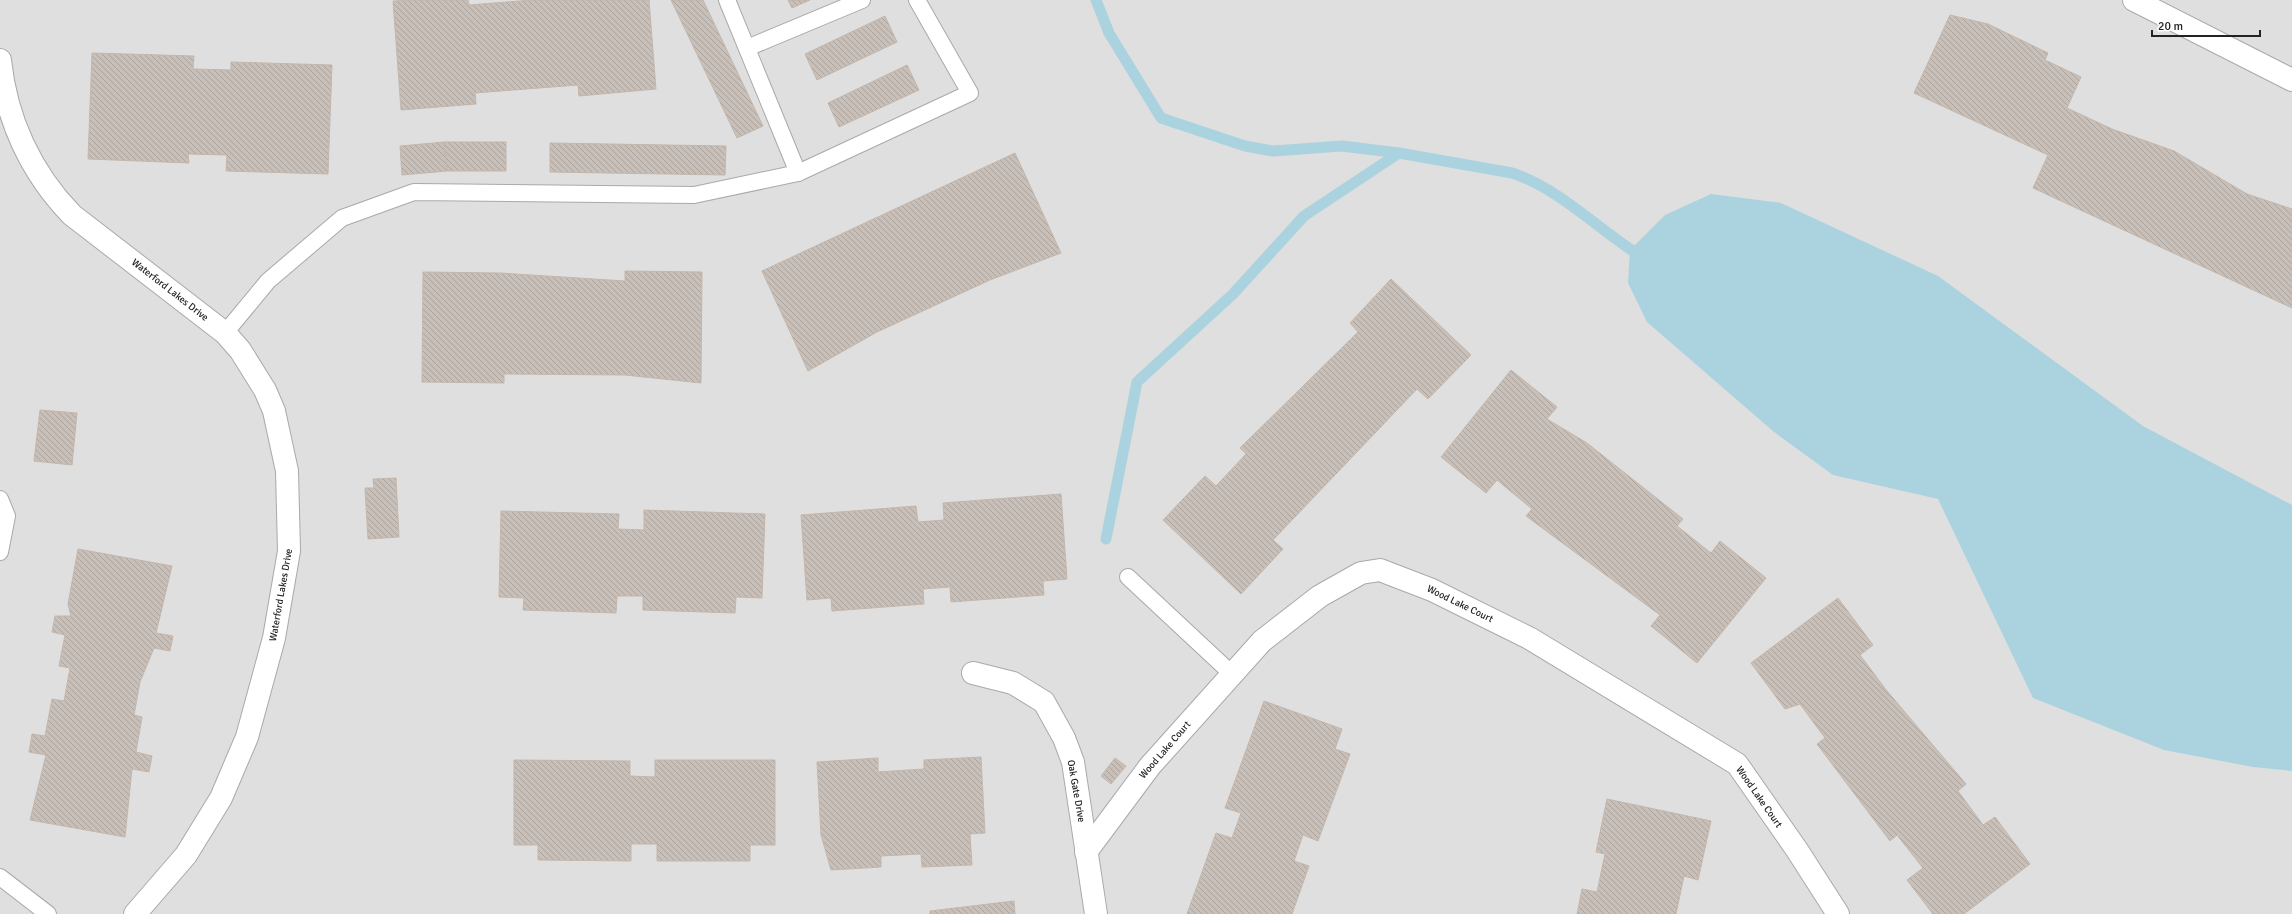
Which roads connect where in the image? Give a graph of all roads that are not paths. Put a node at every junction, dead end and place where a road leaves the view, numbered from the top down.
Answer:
1 (727, 0) edge
2 (862, 0) edge
3 (917, 0) edge
4 (2134, 0) edge
5 (746, 48) junction
6 (0, 60) edge
7 (2292, 80) edge
8 (798, 173) junction
9 (225, 333) junction
10 (0, 499) edge
11 (0, 552) edge
12 (1128, 577) dead end
13 (973, 673) dead end
14 (1232, 674) junction
15 (1086, 852) junction
16 (0, 877) edge
17 (48, 914) edge
18 (135, 914) edge
19 (1096, 914) edge
20 (1838, 914) edge

1 - 5 lane
2 - 5 lane
3 - 8 lane
4 - 7 street
5 - 8 lane
6 - 9 street, Waterford Lakes Drive
8 - 9 lane
9 - 18 street, Waterford Lakes Drive
10 - 11 lane
12 - 14 lane
13 - 15 street, Oak Gate Drive
14 - 15 street, Wood Lake Court
14 - 20 street, Wood Lake Court
15 - 19 street, Oak Gate Drive
16 - 17 lane

